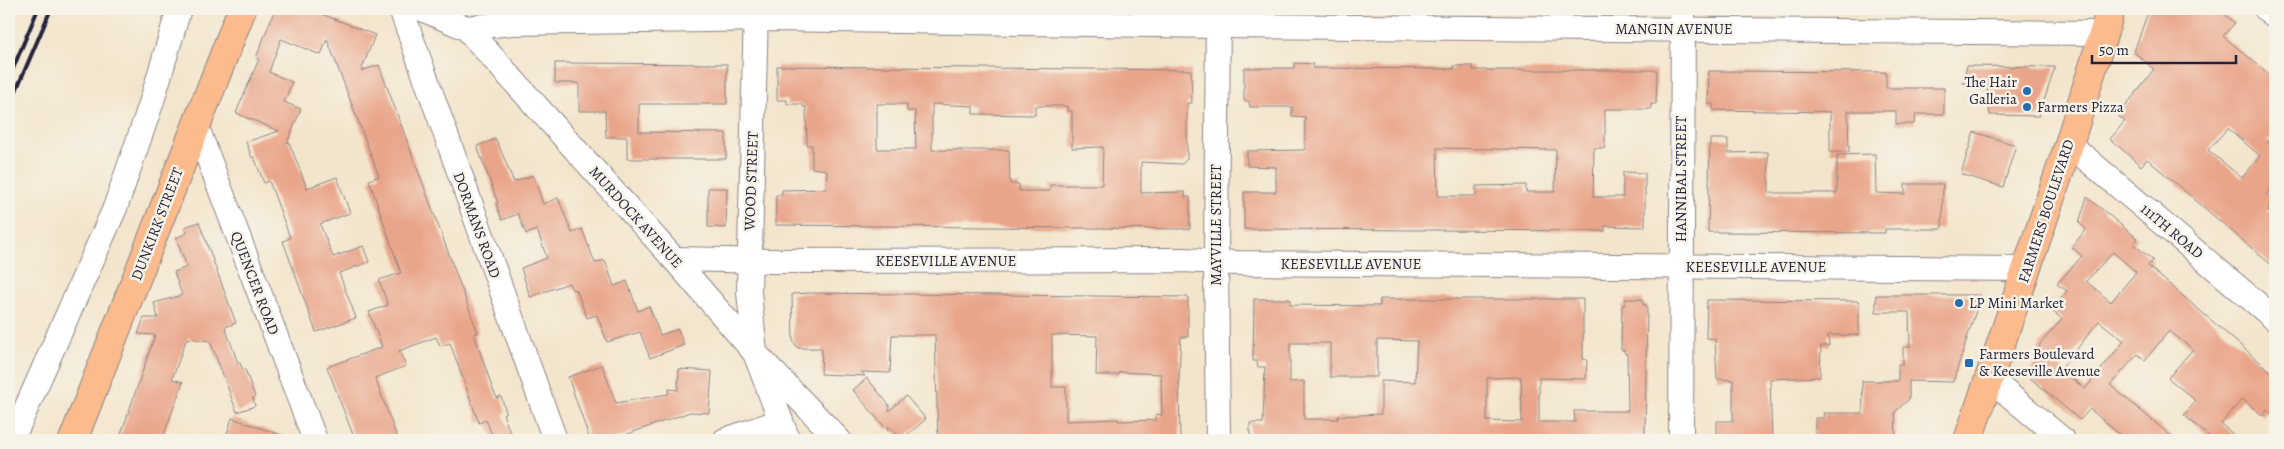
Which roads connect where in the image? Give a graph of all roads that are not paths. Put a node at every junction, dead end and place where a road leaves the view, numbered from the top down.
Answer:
1 (179, 9) edge
2 (242, 9) edge
3 (400, 9) edge
4 (422, 9) edge
5 (2266, 9) edge
6 (756, 14) edge
7 (2275, 16) edge
8 (1218, 17) edge
9 (1682, 19) edge
10 (2107, 21) edge
11 (466, 28) junction
12 (196, 125) junction
13 (2069, 144) junction
14 (674, 259) junction
15 (748, 261) junction
16 (1216, 262) junction
17 (1681, 266) junction
18 (2027, 269) junction
19 (2275, 318) edge
20 (755, 353) junction
21 (1990, 379) junction
22 (785, 430) edge
23 (12, 440) edge
24 (73, 440) edge
25 (315, 440) edge
26 (555, 440) edge
27 (725, 440) edge
28 (839, 440) edge
29 (1218, 440) edge
30 (1681, 440) edge
31 (1968, 440) edge
32 (2063, 440) edge

1 - 23 street
2 - 12 main road, DUNKIRK STREET
3 - 26 street, DORMANS ROAD
4 - 11 street, MURDOCK AVENUE
5 - 7 street
6 - 8 street, MANGIN AVENUE
6 - 11 street, MANGIN AVENUE
6 - 15 street, WOOD STREET
8 - 9 street, MANGIN AVENUE
8 - 16 street, MAYVILLE STREET
9 - 10 street, MANGIN AVENUE
9 - 17 street, HANNIBAL STREET
10 - 13 main road, FARMERS BOULEVARD
11 - 14 street, MURDOCK AVENUE
12 - 24 main road, DUNKIRK STREET
12 - 25 street, QUENCER ROAD
13 - 18 main road, FARMERS BOULEVARD
13 - 19 street, 111TH ROAD
14 - 15 street, KEESEVILLE AVENUE
14 - 20 street, MURDOCK AVENUE
15 - 16 street, KEESEVILLE AVENUE
15 - 20 street, WOOD STREET
16 - 17 street, KEESEVILLE AVENUE
16 - 29 street, MAYVILLE STREET
17 - 18 street, KEESEVILLE AVENUE
17 - 30 street, HANNIBAL STREET
18 - 21 main road, FARMERS BOULEVARD
20 - 22 street
20 - 28 street, MURDOCK AVENUE
21 - 31 main road, FARMERS BOULEVARD
21 - 32 street
22 - 27 street

